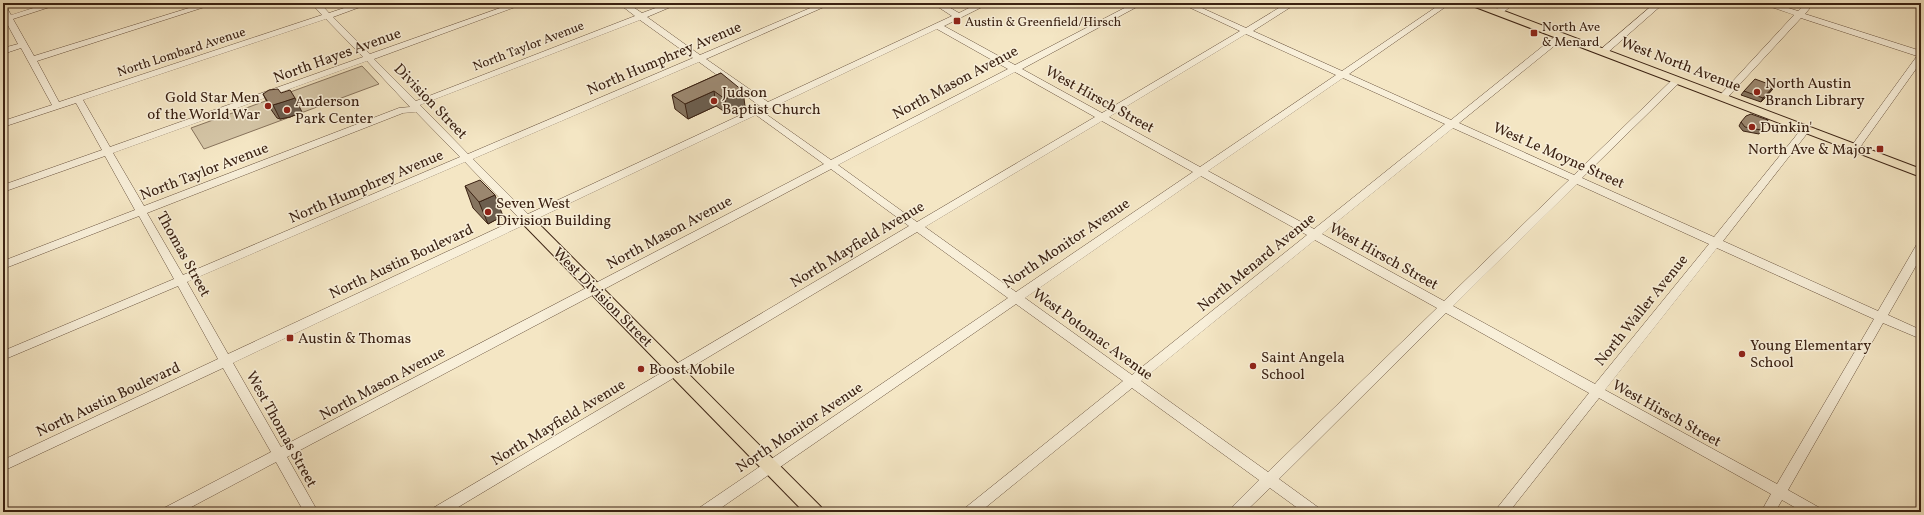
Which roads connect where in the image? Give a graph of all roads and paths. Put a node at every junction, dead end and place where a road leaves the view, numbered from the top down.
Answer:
1 (58, 3) edge
2 (213, 3) edge
3 (315, 3) edge
4 (367, 3) edge
5 (522, 3) edge
6 (622, 3) edge
7 (676, 3) edge
8 (829, 3) edge
9 (936, 3) edge
10 (986, 3) edge
11 (1140, 3) edge
12 (1184, 3) edge
13 (1293, 3) edge
14 (1447, 3) edge
15 (1474, 3) edge
16 (1510, 3) edge
17 (1660, 3) edge
18 (1764, 3) edge
19 (1810, 3) edge
20 (3, 8) edge
21 (1498, 12) junction
22 (1799, 14) junction
23 (328, 16) junction
24 (959, 16) junction
25 (641, 17) junction
26 (8, 18) junction
27 (938, 26) junction
28 (1246, 31) junction
29 (1560, 36) junction
30 (23, 45) junction
31 (3, 51) edge
32 (1603, 52) junction
33 (1921, 55) edge
34 (368, 58) junction
35 (700, 58) junction
36 (31, 60) junction
37 (1015, 68) junction
38 (1342, 74) junction
39 (1677, 80) junction
40 (1722, 97) junction
41 (78, 99) junction
42 (57, 106) junction
43 (767, 106) junction
44 (416, 107) junction
45 (756, 111) junction
46 (1102, 117) junction
47 (3, 124) edge
48 (1452, 124) junction
49 (1806, 129) junction
50 (1856, 148) junction
51 (108, 151) junction
52 (468, 159) junction
53 (831, 165) junction
54 (1201, 171) junction
55 (1921, 173) edge
56 (1575, 179) junction
57 (3, 189) edge
58 (141, 212) junction
59 (526, 219) junction
60 (917, 227) junction
61 (1314, 234) junction
62 (1715, 242) junction
63 (1921, 247) edge
64 (3, 266) edge
65 (180, 281) junction
66 (595, 289) junction
67 (1016, 298) junction
68 (1445, 306) junction
69 (1880, 317) junction
70 (1921, 335) edge
71 (3, 356) edge
72 (226, 361) junction
73 (675, 370) junction
74 (1132, 382) junction
75 (1597, 391) junction
76 (279, 455) junction
77 (3, 466) edge
78 (770, 467) junction
79 (1268, 480) junction
80 (1780, 492) junction
81 (169, 512) edge
82 (311, 512) edge
83 (438, 512) edge
84 (704, 512) edge
85 (815, 512) edge
86 (970, 512) edge
87 (1236, 512) edge
88 (1314, 512) edge
89 (1501, 512) edge
90 (1768, 512) edge
91 (1815, 512) edge

1 - 26 street
2 - 36 street
3 - 23 street, Division Street
4 - 23 street, North Lombard Avenue
5 - 34 street, North Hayes Avenue
6 - 25 street
7 - 25 street, North Taylor Avenue
8 - 35 street, North Humphrey Avenue
9 - 24 street
10 - 24 street, North Austin Boulevard
11 - 37 street, North Mason Avenue
12 - 28 street, West Le Moyne Street
13 - 28 street, North Mayfield Avenue
14 - 38 street, North Monitor Avenue
15 - 21 main road, West North Avenue
16 - 21 street
17 - 32 street
18 - 22 street
19 - 22 street
20 - 26 street
21 - 29 main road, West North Avenue
22 - 33 street
22 - 40 street
23 - 34 street, Division Street
23 - 41 street, North Lombard Avenue
24 - 27 street, North Austin Boulevard
25 - 35 street
25 - 44 street, North Taylor Avenue
26 - 30 street
27 - 37 street, West Hirsch Street
27 - 43 street, North Austin Boulevard
28 - 38 street, West Le Moyne Street
28 - 46 street, North Mayfield Avenue
29 - 32 main road, West North Avenue
29 - 48 street, North Menard Avenue
30 - 31 street
30 - 36 street
32 - 39 main road, West North Avenue
33 - 50 street
34 - 44 street, Division Street
34 - 51 street, North Hayes Avenue
35 - 43 street
35 - 52 street, North Humphrey Avenue
36 - 42 street
37 - 46 street, West Hirsch Street
37 - 53 street, North Mason Avenue
38 - 48 street, West Le Moyne Street
38 - 54 street, North Monitor Avenue
39 - 40 main road, West North Avenue
39 - 56 street
40 - 49 main road, West North Avenue
41 - 42 street, North Lombard Avenue
41 - 51 street, Thomas Street
42 - 47 street, North Lombard Avenue
43 - 45 street, North Austin Boulevard
44 - 52 street, Division Street
44 - 58 street, North Taylor Avenue
45 - 53 street, West Potomac Avenue
45 - 59 street, North Austin Boulevard
46 - 54 street, West Hirsch Street
46 - 60 street, North Mayfield Avenue
48 - 56 street, West Le Moyne Street
48 - 61 street, North Menard Avenue
49 - 50 main road, West North Avenue
49 - 62 street, North Waller Avenue
50 - 55 main road, West North Avenue
51 - 57 street, North Hayes Avenue
51 - 58 street, Thomas Street
52 - 59 street, Division Street
52 - 65 street, North Humphrey Avenue
53 - 60 street, West Potomac Avenue
53 - 66 street, North Mason Avenue
54 - 61 street, West Hirsch Street
54 - 67 street, North Monitor Avenue
56 - 62 street, West Le Moyne Street
56 - 68 street
58 - 64 street, North Taylor Avenue
58 - 65 street, Thomas Street
59 - 66 main road, West Division Street
59 - 72 street, North Austin Boulevard
60 - 67 street, West Potomac Avenue
60 - 73 street, North Mayfield Avenue
61 - 68 street, West Hirsch Street
61 - 74 street, North Menard Avenue
62 - 69 street, West Le Moyne Street
62 - 75 street, North Waller Avenue
63 - 69 street
65 - 71 street, North Humphrey Avenue
65 - 72 street, Thomas Street
66 - 73 main road, West Division Street
66 - 76 street, North Mason Avenue
67 - 74 street, West Potomac Avenue
67 - 78 street, North Monitor Avenue
68 - 75 street, West Hirsch Street
68 - 79 street
69 - 70 street, West Le Moyne Street
69 - 80 street
72 - 76 street, West Thomas Street
72 - 77 street, North Austin Boulevard
73 - 78 main road, West Division Street
73 - 83 street, North Mayfield Avenue
74 - 79 street, West Potomac Avenue
74 - 86 street, North Menard Avenue
75 - 80 street, West Hirsch Street
75 - 89 street, North Waller Avenue
76 - 81 street, North Mason Avenue
76 - 82 street, West Thomas Street
78 - 84 street, North Monitor Avenue
78 - 85 main road, West Division Street
79 - 87 street
79 - 88 street, West Potomac Avenue
80 - 90 street
80 - 91 street, West Hirsch Street

